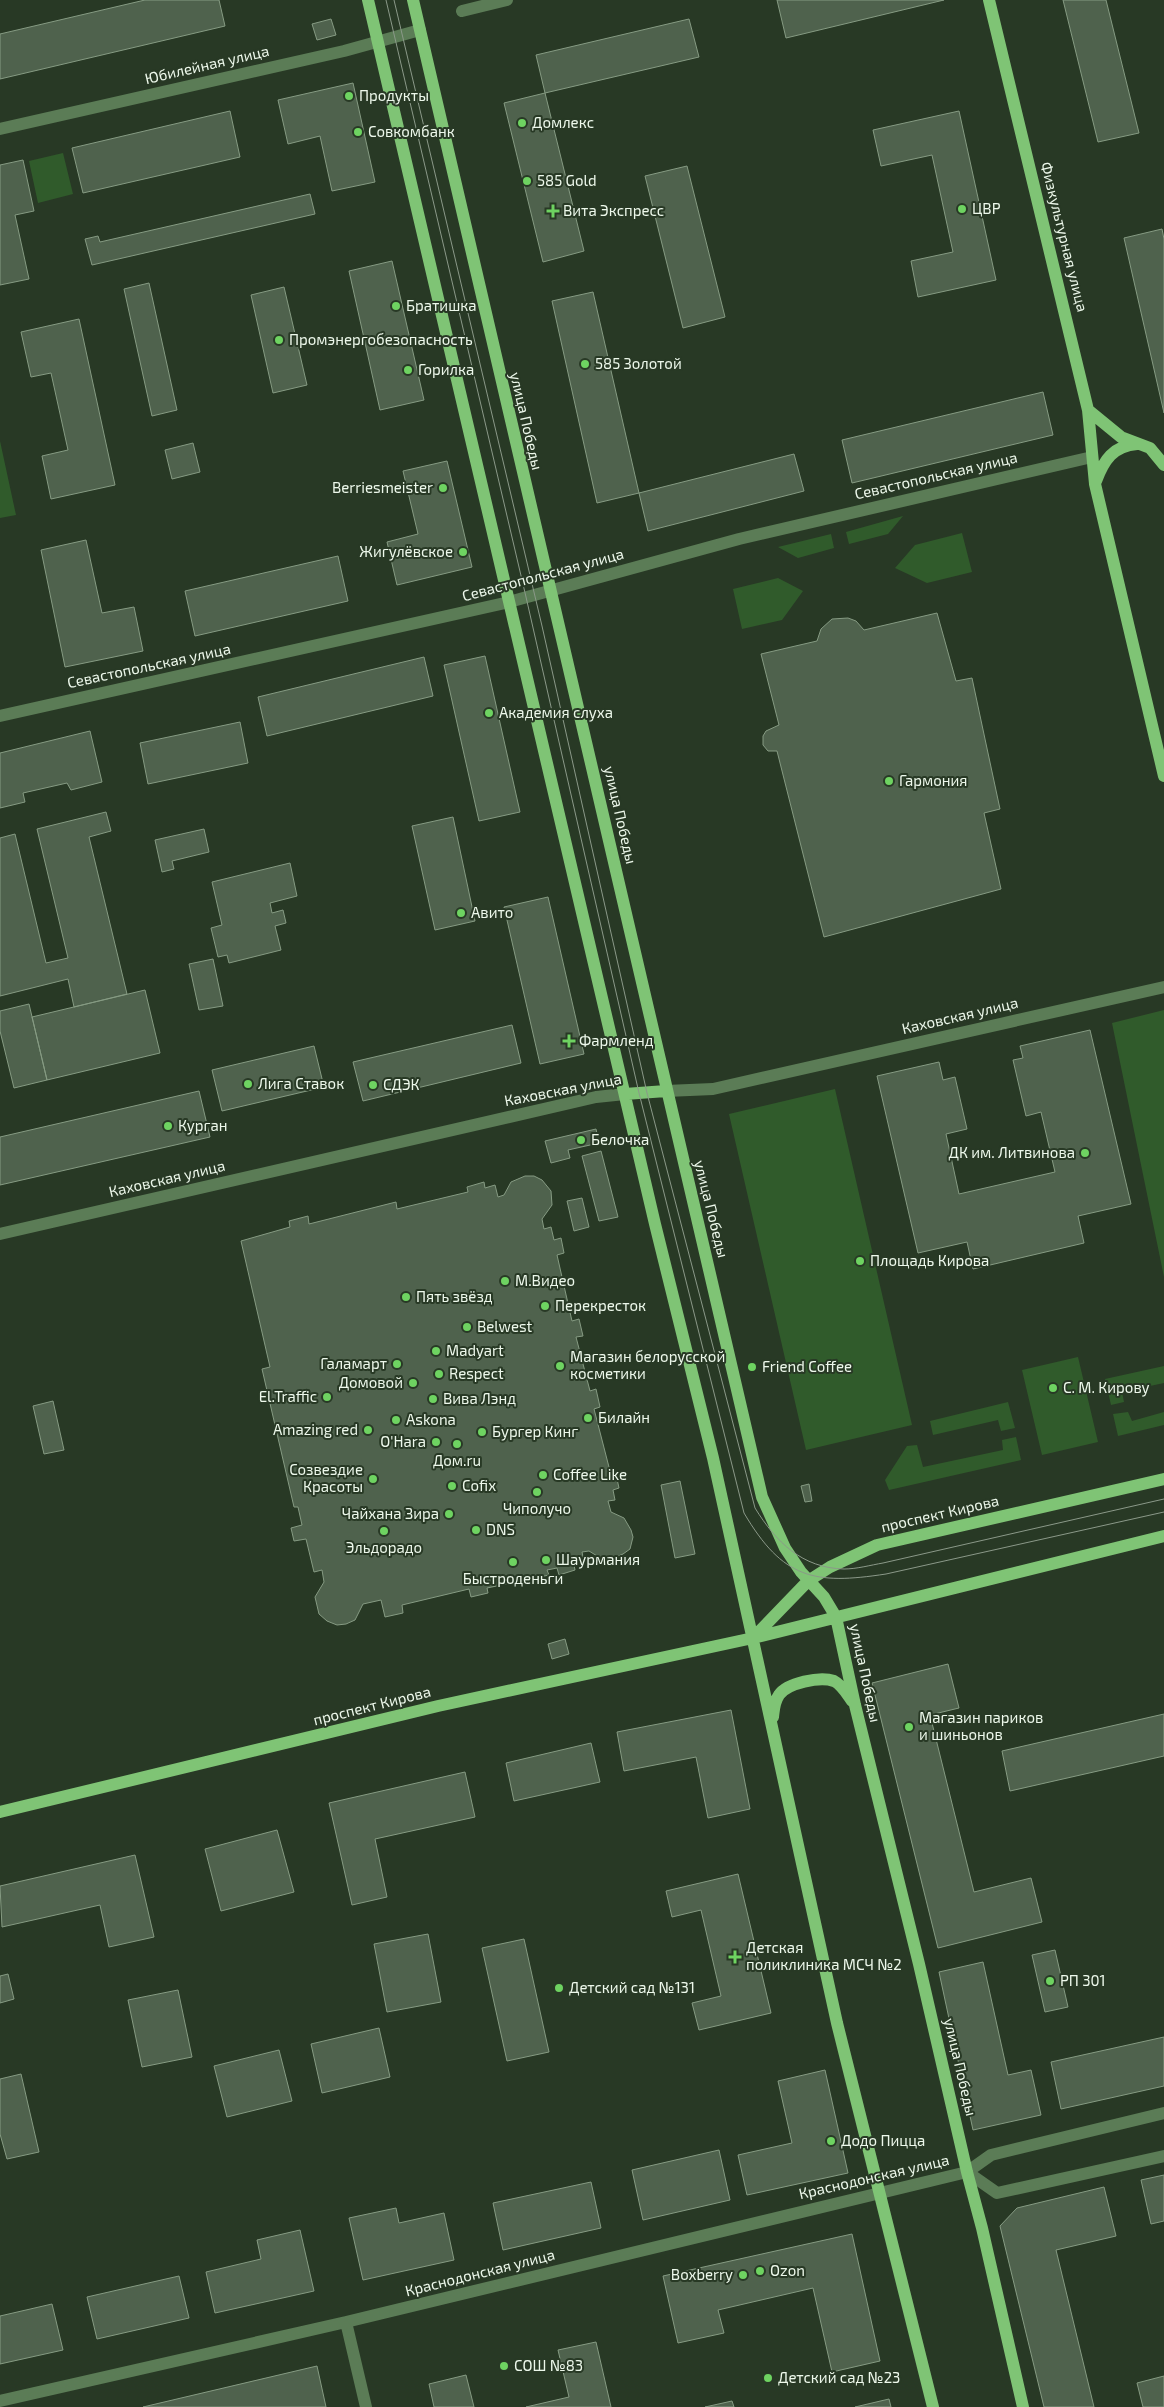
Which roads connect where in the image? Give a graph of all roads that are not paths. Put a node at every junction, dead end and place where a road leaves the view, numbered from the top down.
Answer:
1 (368, 0) edge
2 (413, 0) edge
3 (507, 0) edge
4 (990, 0) edge
5 (462, 11) dead end
6 (420, 30) junction
7 (378, 42) junction
8 (0, 129) edge
9 (1088, 410) junction
10 (1138, 444) junction
11 (1092, 456) junction
12 (1164, 465) edge
13 (1095, 484) junction
14 (550, 591) junction
15 (509, 602) junction
16 (0, 716) edge
17 (1164, 776) edge
18 (1164, 987) edge
19 (666, 1091) junction
20 (625, 1094) junction
21 (0, 1234) edge
22 (1164, 1479) edge
23 (1164, 1536) edge
24 (808, 1581) junction
25 (836, 1617) junction
26 (753, 1638) junction
27 (855, 1705) junction
28 (772, 1725) junction
29 (0, 1812) edge
30 (1164, 2113) edge
31 (1164, 2156) edge
32 (967, 2172) junction
33 (878, 2193) junction
34 (346, 2322) junction
35 (0, 2401) edge
36 (366, 2407) edge
37 (933, 2407) edge
38 (1023, 2407) edge

1 - 7 main road
2 - 6 main road, улица Победы
3 - 5 street
4 - 9 main road, Физкультурная улица
6 - 7 street, Юбилейная улица
6 - 14 main road, улица Победы
7 - 8 street, Юбилейная улица
7 - 15 main road
9 - 10 main road
9 - 11 main road, Физкультурная улица
10 - 12 main road
10 - 13 main road
11 - 13 main road, Физкультурная улица
11 - 14 street, Севастопольская улица
13 - 17 main road, Физкультурная улица
14 - 15 street, Севастопольская улица
14 - 19 main road, улица Победы
15 - 16 street, Севастопольская улица
15 - 20 main road
18 - 19 street, Каховская улица
19 - 20 main road, Каховская улица
19 - 24 main road, улица Победы
20 - 21 street, Каховская улица
20 - 26 main road
22 - 24 main road, проспект Кирова
23 - 25 main road, проспект Кирова
24 - 25 main road, улица Победы
24 - 26 main road, проспект Кирова
25 - 26 main road, проспект Кирова
25 - 27 main road, улица Победы
26 - 28 main road
26 - 29 main road, проспект Кирова
27 - 28 main road
27 - 32 main road, улица Победы
28 - 33 main road
30 - 32 street, Краснодонская улица
31 - 32 street, Краснодонская улица
32 - 33 street, Краснодонская улица
32 - 38 main road, улица Победы
33 - 34 street, Краснодонская улица
33 - 37 main road
34 - 35 street, Краснодонская улица
34 - 36 street

